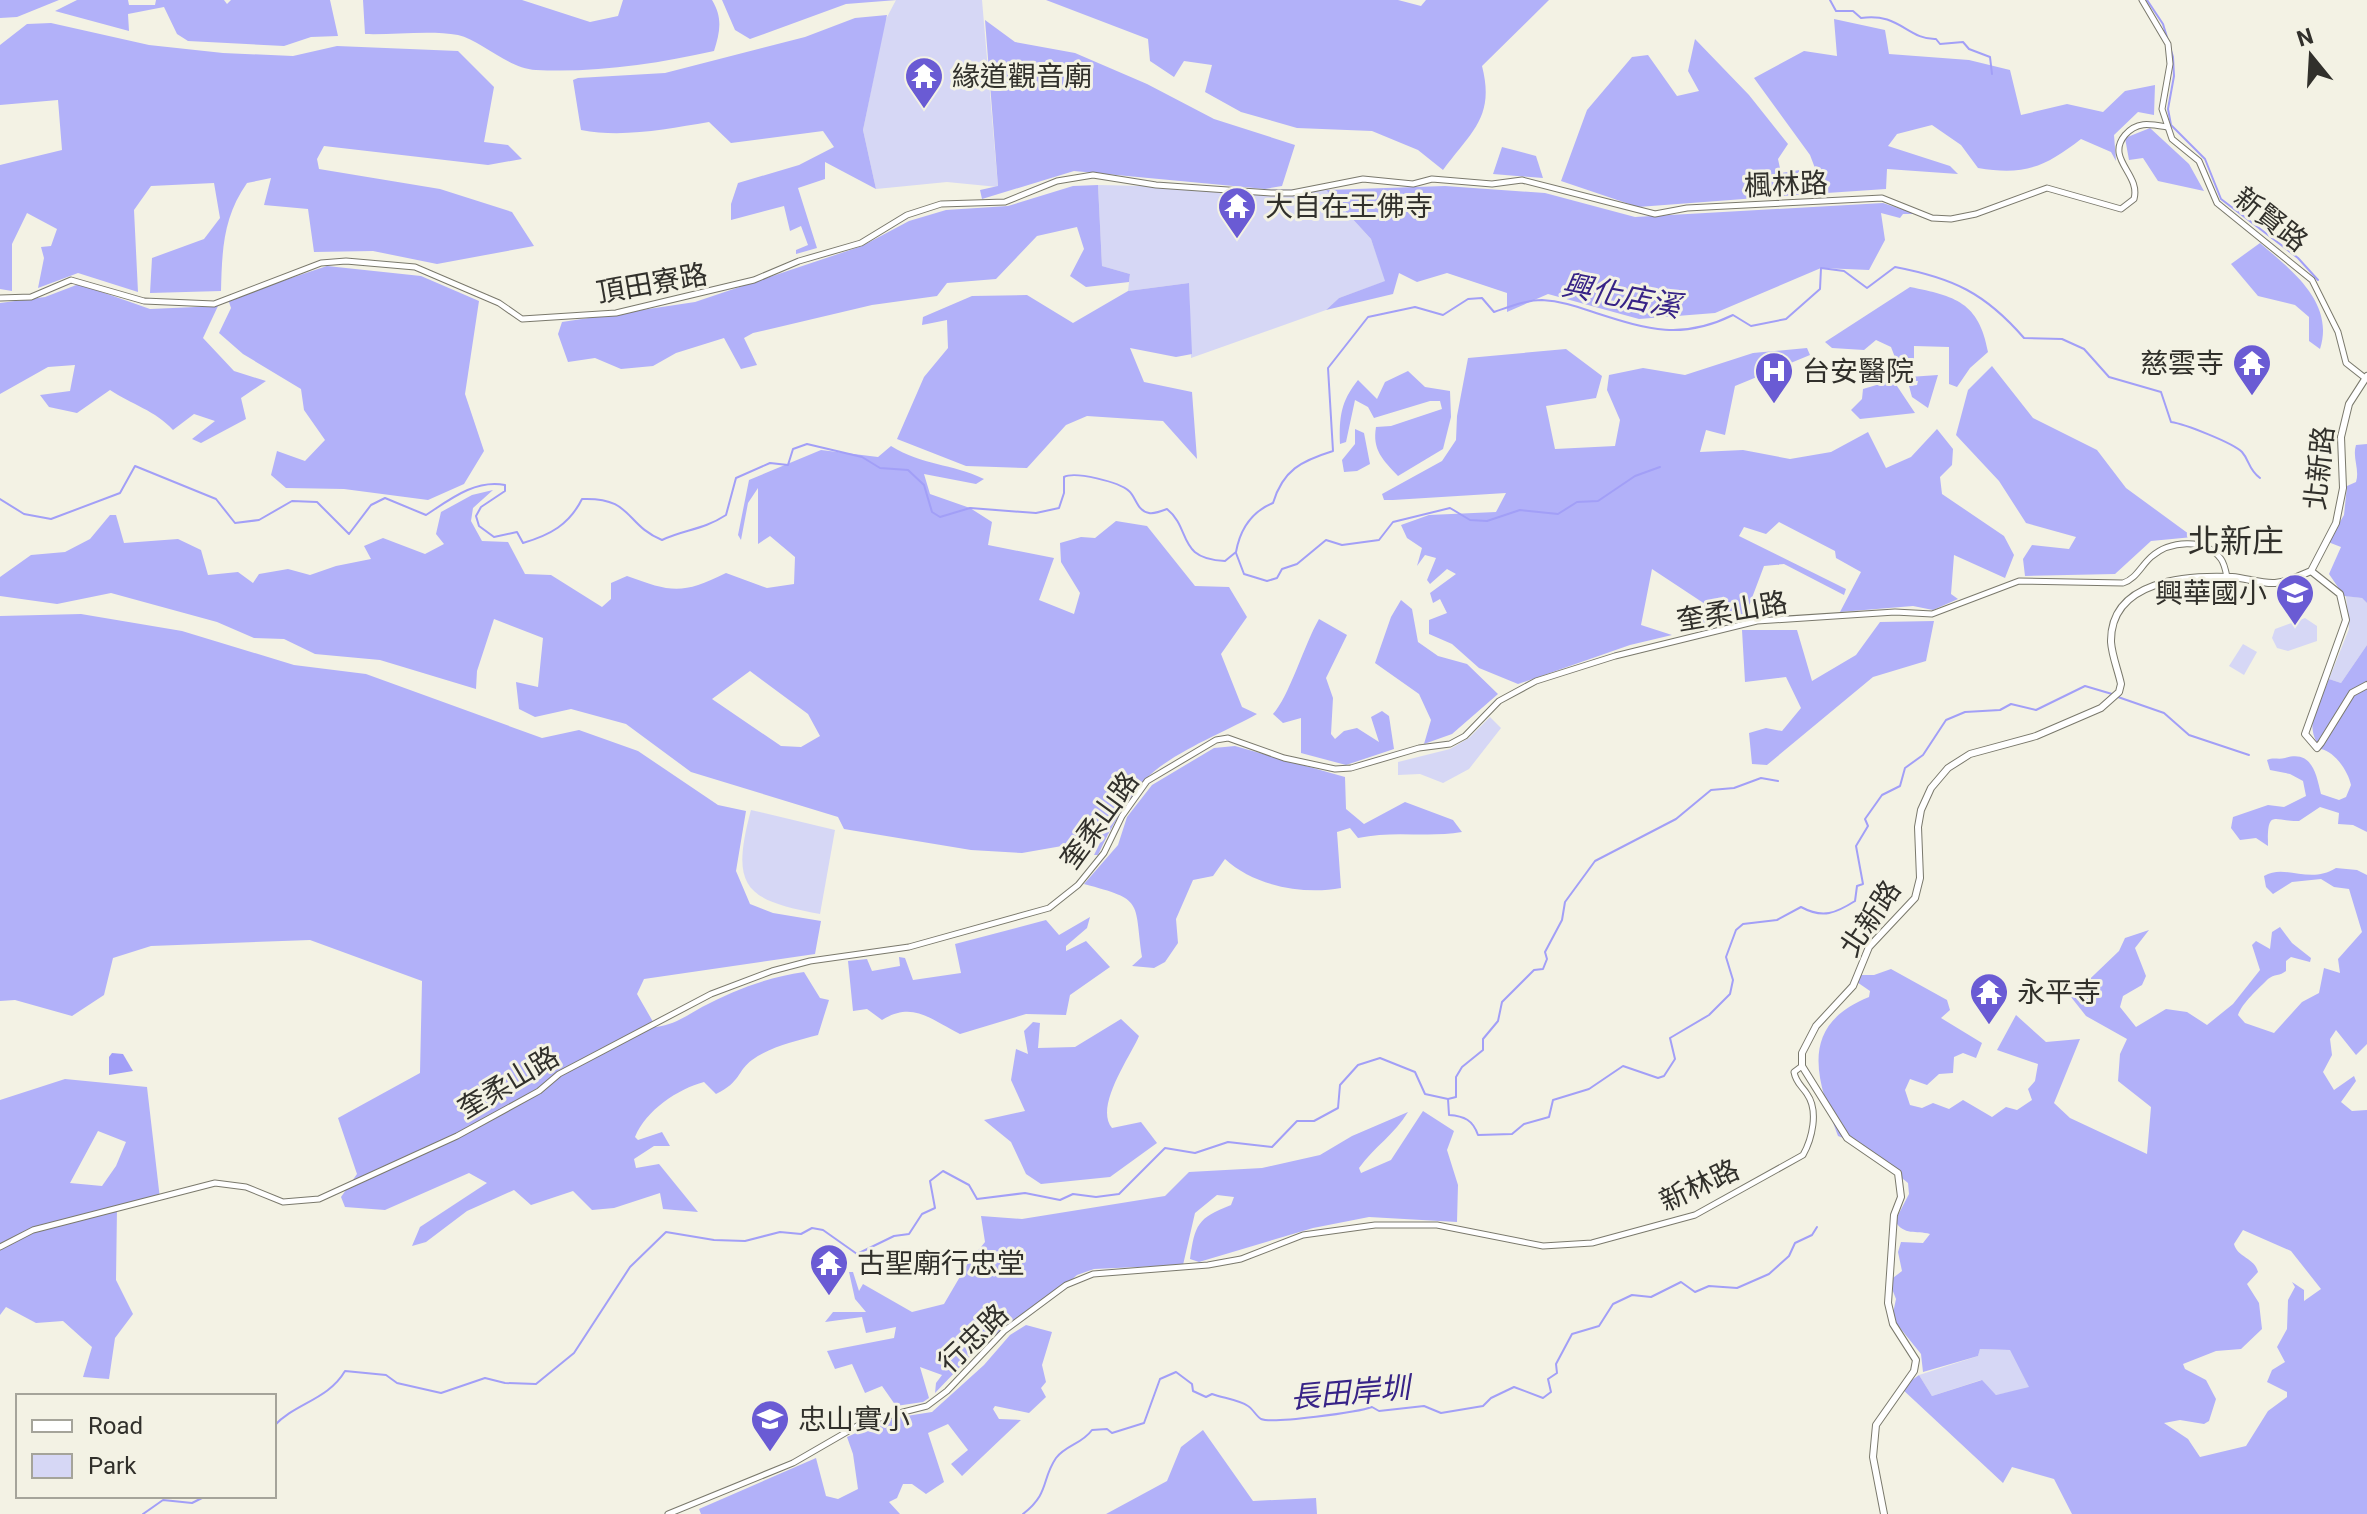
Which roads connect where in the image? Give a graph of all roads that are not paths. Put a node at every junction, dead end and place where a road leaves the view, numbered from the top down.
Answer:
1 (2142, 0) edge
2 (2167, 127) junction
3 (1315, 188) joint
4 (0, 298) edge
5 (2366, 377) edge
6 (2311, 571) junction
7 (2227, 577) junction
8 (2367, 685) edge
9 (1802, 1066) junction
10 (1460, 1229) joint
11 (0, 1247) edge
12 (668, 1514) edge
13 (1884, 1514) edge

1 - 2 street
2 - 3 street, 楓林路
2 - 5 street, 新賢路
3 - 4 street, 頂田寮路
5 - 6 main road, 北新路
6 - 7 main road, 北新路
6 - 8 main road
7 - 9 main road, 北新路
7 - 11 street, 奎柔山路
9 - 10 street, 新林路
9 - 13 main road
10 - 12 street, 行忠路

